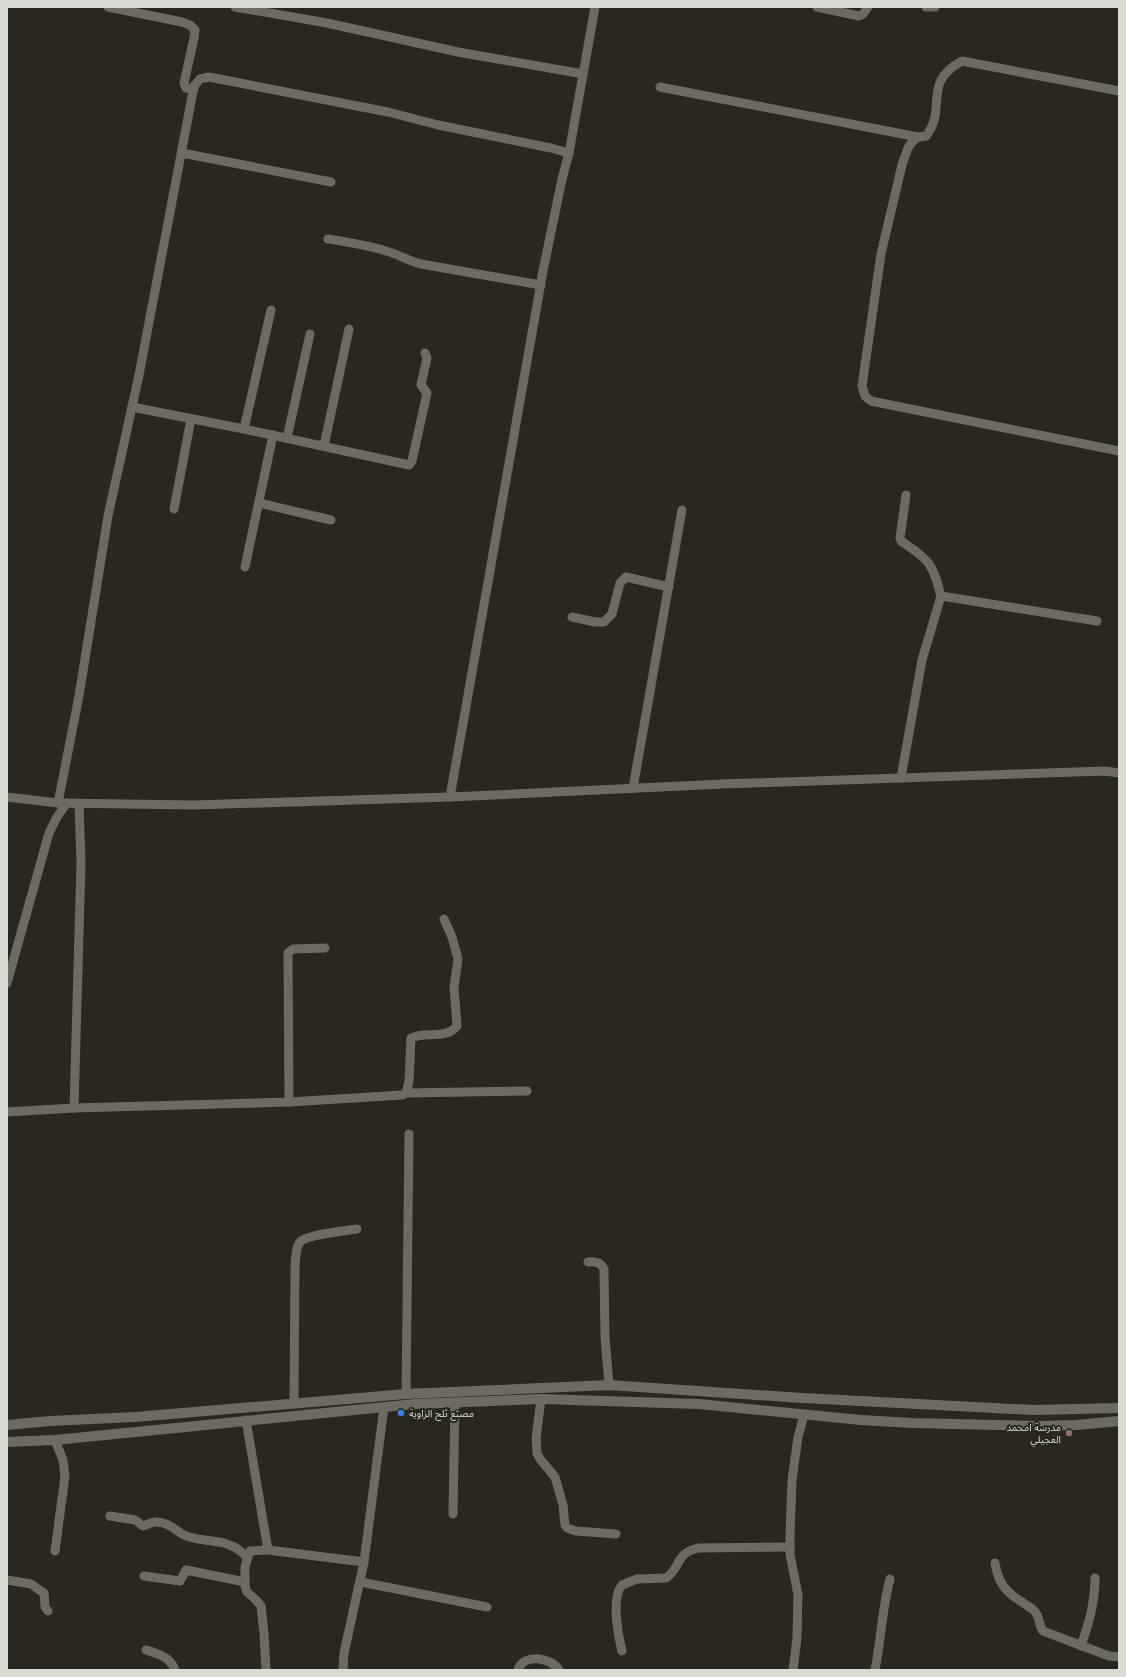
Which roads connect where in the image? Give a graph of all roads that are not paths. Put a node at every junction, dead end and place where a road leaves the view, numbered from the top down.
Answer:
1 (108, 7) edge
2 (235, 7) edge
3 (595, 7) edge
4 (817, 7) edge
5 (868, 7) edge
6 (926, 7) edge
7 (934, 7) edge
8 (583, 74) junction
9 (660, 86) dead end
10 (194, 90) junction
11 (1119, 91) edge
12 (918, 138) junction
13 (182, 153) junction
14 (569, 153) junction
15 (331, 182) dead end
16 (328, 239) dead end
17 (541, 285) junction
18 (271, 310) dead end
19 (349, 329) dead end
20 (310, 334) dead end
21 (425, 353) dead end
22 (132, 407) junction
23 (191, 420) junction
24 (244, 429) junction
25 (273, 435) junction
26 (287, 438) junction
27 (324, 446) junction
28 (1119, 451) edge
29 (906, 494) dead end
30 (258, 503) junction
31 (174, 509) dead end
32 (682, 510) dead end
33 (331, 520) dead end
34 (245, 567) dead end
35 (669, 586) junction
36 (941, 596) junction
37 (572, 617) dead end
38 (1097, 621) dead end
39 (1119, 766) edge
40 (1105, 771) junction
41 (1119, 773) edge
42 (901, 778) junction
43 (633, 788) junction
44 (7, 797) edge
45 (450, 797) junction
46 (58, 803) junction
47 (67, 803) junction
48 (79, 803) junction
49 (444, 919) dead end
50 (325, 948) dead end
51 (7, 983) edge
52 (527, 1091) dead end
53 (406, 1093) junction
54 (289, 1102) junction
55 (74, 1108) junction
56 (7, 1112) edge
57 (409, 1134) dead end
58 (357, 1229) dead end
59 (588, 1262) dead end
60 (609, 1385) junction
61 (406, 1394) junction
62 (541, 1399) junction
63 (455, 1402) junction
64 (294, 1404) junction
65 (384, 1407) junction
66 (1119, 1408) edge
67 (804, 1415) junction
68 (246, 1420) junction
69 (1119, 1421) edge
70 (7, 1425) edge
71 (55, 1440) junction
72 (7, 1442) edge
73 (453, 1514) dead end
74 (110, 1516) dead end
75 (616, 1534) dead end
76 (790, 1547) junction
77 (268, 1550) junction
78 (55, 1551) dead end
79 (247, 1558) junction
80 (364, 1562) junction
81 (995, 1563) dead end
82 (144, 1576) dead end
83 (1095, 1578) dead end
84 (890, 1579) dead end
85 (7, 1580) edge
86 (245, 1582) junction
87 (361, 1582) junction
88 (487, 1607) dead end
89 (48, 1611) dead end
90 (1080, 1646) junction
91 (146, 1650) dead end
92 (622, 1651) dead end
93 (1119, 1657) edge
94 (175, 1670) edge
95 (266, 1670) edge
96 (343, 1670) edge
97 (518, 1670) edge
98 (559, 1670) edge
99 (793, 1670) edge
100 (875, 1670) edge

1 - 10 street
2 - 8 street
3 - 8 street
4 - 5 street
6 - 7 street
8 - 14 street
9 - 12 street
10 - 13 street
10 - 14 street
11 - 12 street
12 - 28 street
13 - 15 street
13 - 22 street
14 - 17 street
16 - 17 street
17 - 45 street
18 - 24 street
19 - 27 street
20 - 26 street
21 - 27 street
22 - 23 street
22 - 46 street
23 - 24 street
23 - 31 street
24 - 25 street
25 - 26 street
25 - 30 street
26 - 27 street
29 - 36 street
30 - 33 street
30 - 34 street
32 - 35 street
35 - 37 street
35 - 43 street
36 - 38 street
36 - 42 street
39 - 40 street
40 - 41 street
40 - 42 street
42 - 43 street
43 - 45 street
44 - 46 street
45 - 48 street
46 - 47 street
47 - 48 street
47 - 51 street
48 - 55 street
49 - 53 street
50 - 54 street
52 - 53 street
53 - 54 street
54 - 55 street
55 - 56 street
57 - 61 street
58 - 64 street
59 - 60 street
60 - 61 main road
60 - 66 main road
61 - 64 main road
62 - 63 main road
62 - 67 main road
62 - 75 street
63 - 65 main road
63 - 73 street
64 - 70 main road
65 - 68 main road
65 - 80 street
67 - 69 main road
67 - 76 street
68 - 71 main road
68 - 77 street
71 - 72 main road
71 - 78 street
74 - 79 street
76 - 92 street
76 - 99 street
77 - 79 street
77 - 80 street
79 - 86 street
80 - 87 street
81 - 90 street
82 - 86 street
83 - 90 street
84 - 100 street
85 - 89 street
86 - 95 street
87 - 88 street
87 - 96 street
90 - 93 street
91 - 94 street
97 - 98 street

